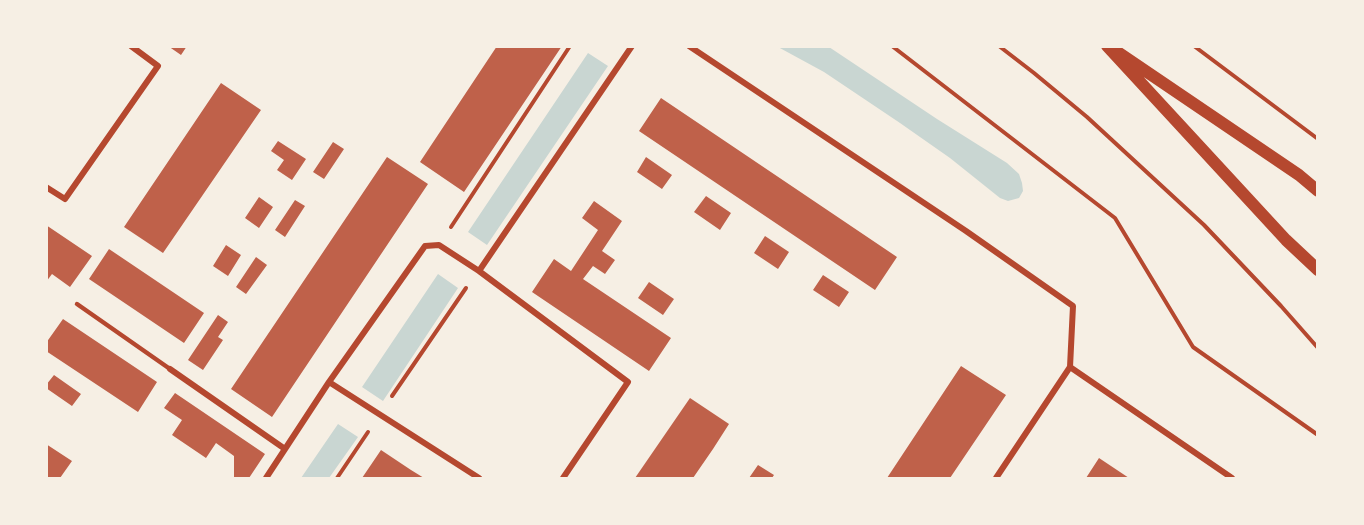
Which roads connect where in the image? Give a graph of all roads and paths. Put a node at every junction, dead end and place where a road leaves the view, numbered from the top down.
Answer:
1 (131, 46) edge
2 (570, 46) edge
3 (632, 46) edge
4 (688, 46) edge
5 (892, 46) edge
6 (999, 46) edge
7 (1108, 46) edge
8 (1194, 46) edge
9 (1317, 139) edge
10 (46, 187) edge
11 (1317, 191) edge
12 (439, 245) junction
13 (1317, 270) edge
14 (479, 271) junction
15 (77, 304) dead end
16 (1317, 348) edge
17 (1070, 367) junction
18 (170, 369) joint
19 (329, 382) junction
20 (379, 414) junction
21 (1317, 435) edge
22 (285, 449) junction
23 (266, 478) edge
24 (337, 478) edge
25 (479, 478) edge
26 (563, 478) edge
27 (996, 478) edge
28 (1232, 478) edge

1 - 10 street
2 - 12 path
3 - 14 street
4 - 17 street
5 - 21 path
6 - 16 path
7 - 11 main road
7 - 13 main road
8 - 9 path
12 - 14 street
12 - 19 street
14 - 20 path
14 - 26 street
15 - 18 lane
17 - 27 street
17 - 28 street
18 - 22 street
19 - 20 street
19 - 22 street
20 - 24 path
20 - 25 street
22 - 23 street

